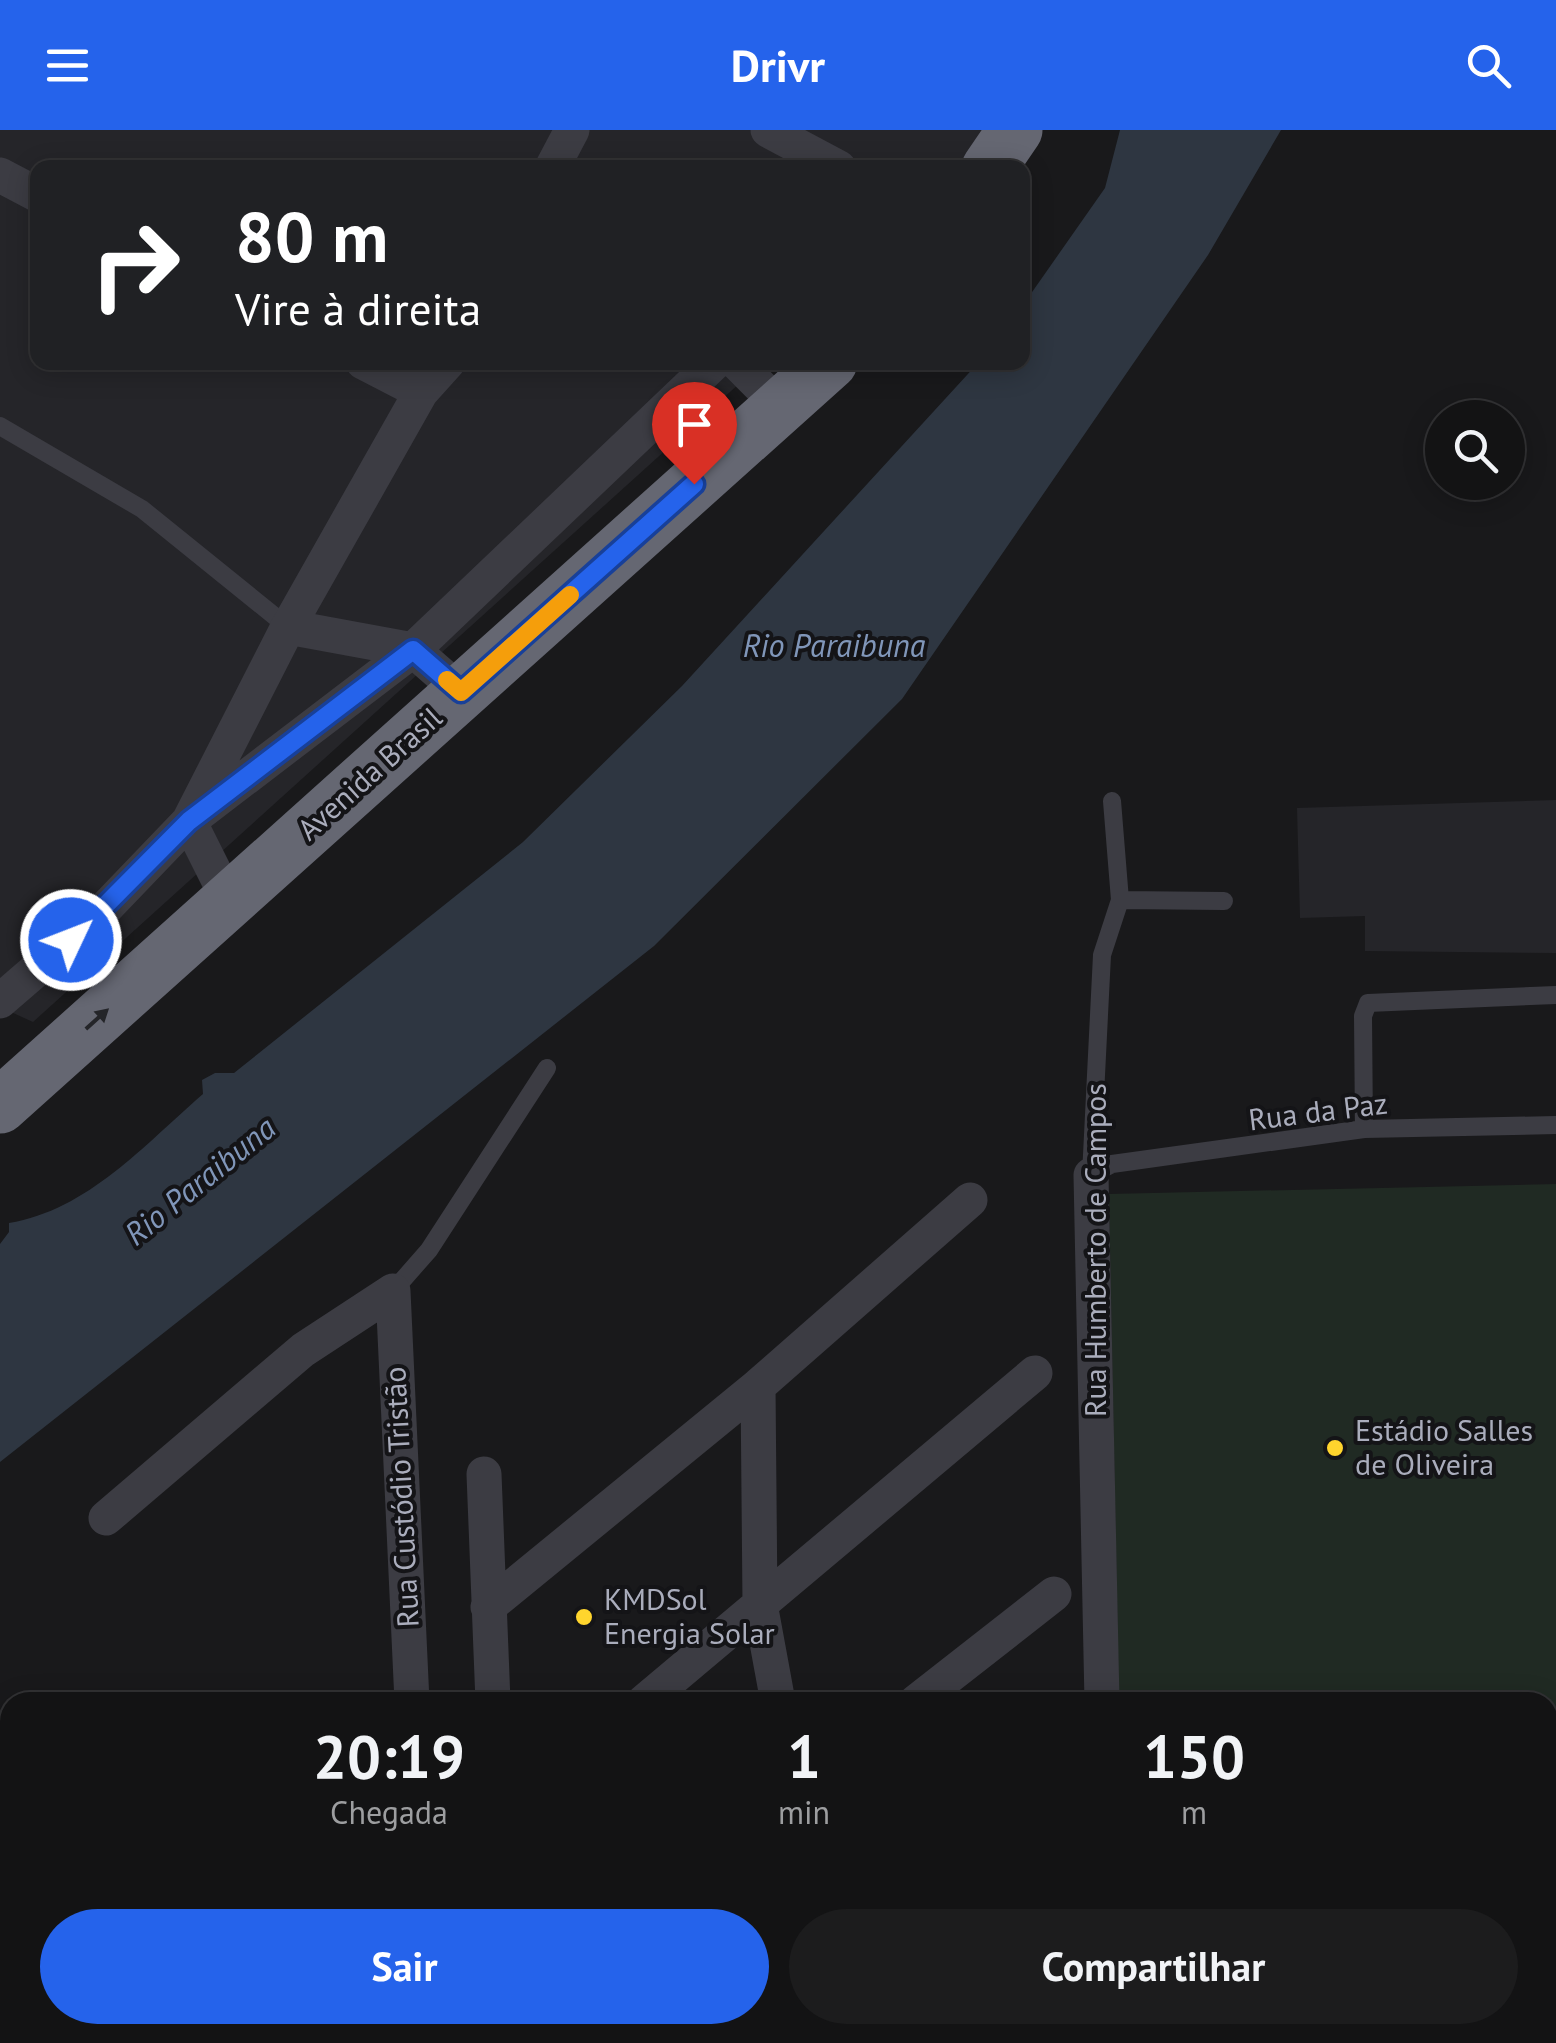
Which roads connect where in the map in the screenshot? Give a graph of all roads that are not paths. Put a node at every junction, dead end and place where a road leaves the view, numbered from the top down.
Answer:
1 (572, 130) edge
2 (768, 130) edge
3 (1016, 130) edge
4 (556, 160) edge
5 (824, 160) edge
6 (995, 160) edge
7 (0, 175) edge
8 (30, 190) edge
9 (379, 370) edge
10 (441, 370) edge
11 (707, 370) edge
12 (744, 370) edge
13 (821, 370) edge
14 (421, 392) junction
15 (781, 407) junction
16 (0, 426) edge
17 (288, 627) junction
18 (413, 650) junction
19 (461, 692) junction
20 (1112, 800) dead end
21 (189, 821) junction
22 (1120, 900) junction
23 (229, 901) junction
24 (1224, 901) dead end
25 (1556, 994) edge
26 (0, 1001) edge
27 (547, 1068) dead end
28 (8, 1085) edge
29 (1556, 1125) edge
30 (1364, 1129) junction
31 (1090, 1175) junction
32 (970, 1200) dead end
33 (393, 1291) junction
34 (1035, 1374) dead end
35 (758, 1386) junction
36 (484, 1474) dead end
37 (106, 1518) dead end
38 (1054, 1594) dead end
39 (760, 1604) junction
40 (488, 1607) junction
41 (412, 1692) edge
42 (492, 1692) edge
43 (656, 1692) edge
44 (776, 1692) edge
45 (929, 1692) edge
46 (1102, 1692) edge

1 - 4 street
2 - 5 street
3 - 6 highway
7 - 8 street
9 - 14 street
10 - 14 street
11 - 18 street
12 - 15 street
13 - 15 highway, Avenida Brasil
14 - 17 street
15 - 19 highway, Avenida Brasil
16 - 17 lane
17 - 18 street
17 - 21 street
18 - 19 street
18 - 21 street
19 - 23 highway, Avenida Brasil
20 - 22 lane, Rua Humberto de Campos
21 - 23 street
21 - 26 street
22 - 24 lane
22 - 31 lane, Rua Humberto de Campos
28 -> 23 highway, Avenida Brasil
25 - 30 lane
27 - 33 lane
29 - 30 lane, Rua da Paz
30 - 31 lane, Rua da Paz
31 - 46 street, Rua Humberto de Campos
32 - 35 street
33 - 37 street
33 - 41 street, Rua Custódio Tristão
34 - 39 street
35 - 39 street
35 - 40 street
36 - 40 street
38 - 45 street
39 - 43 street
39 - 44 street
40 - 42 street

